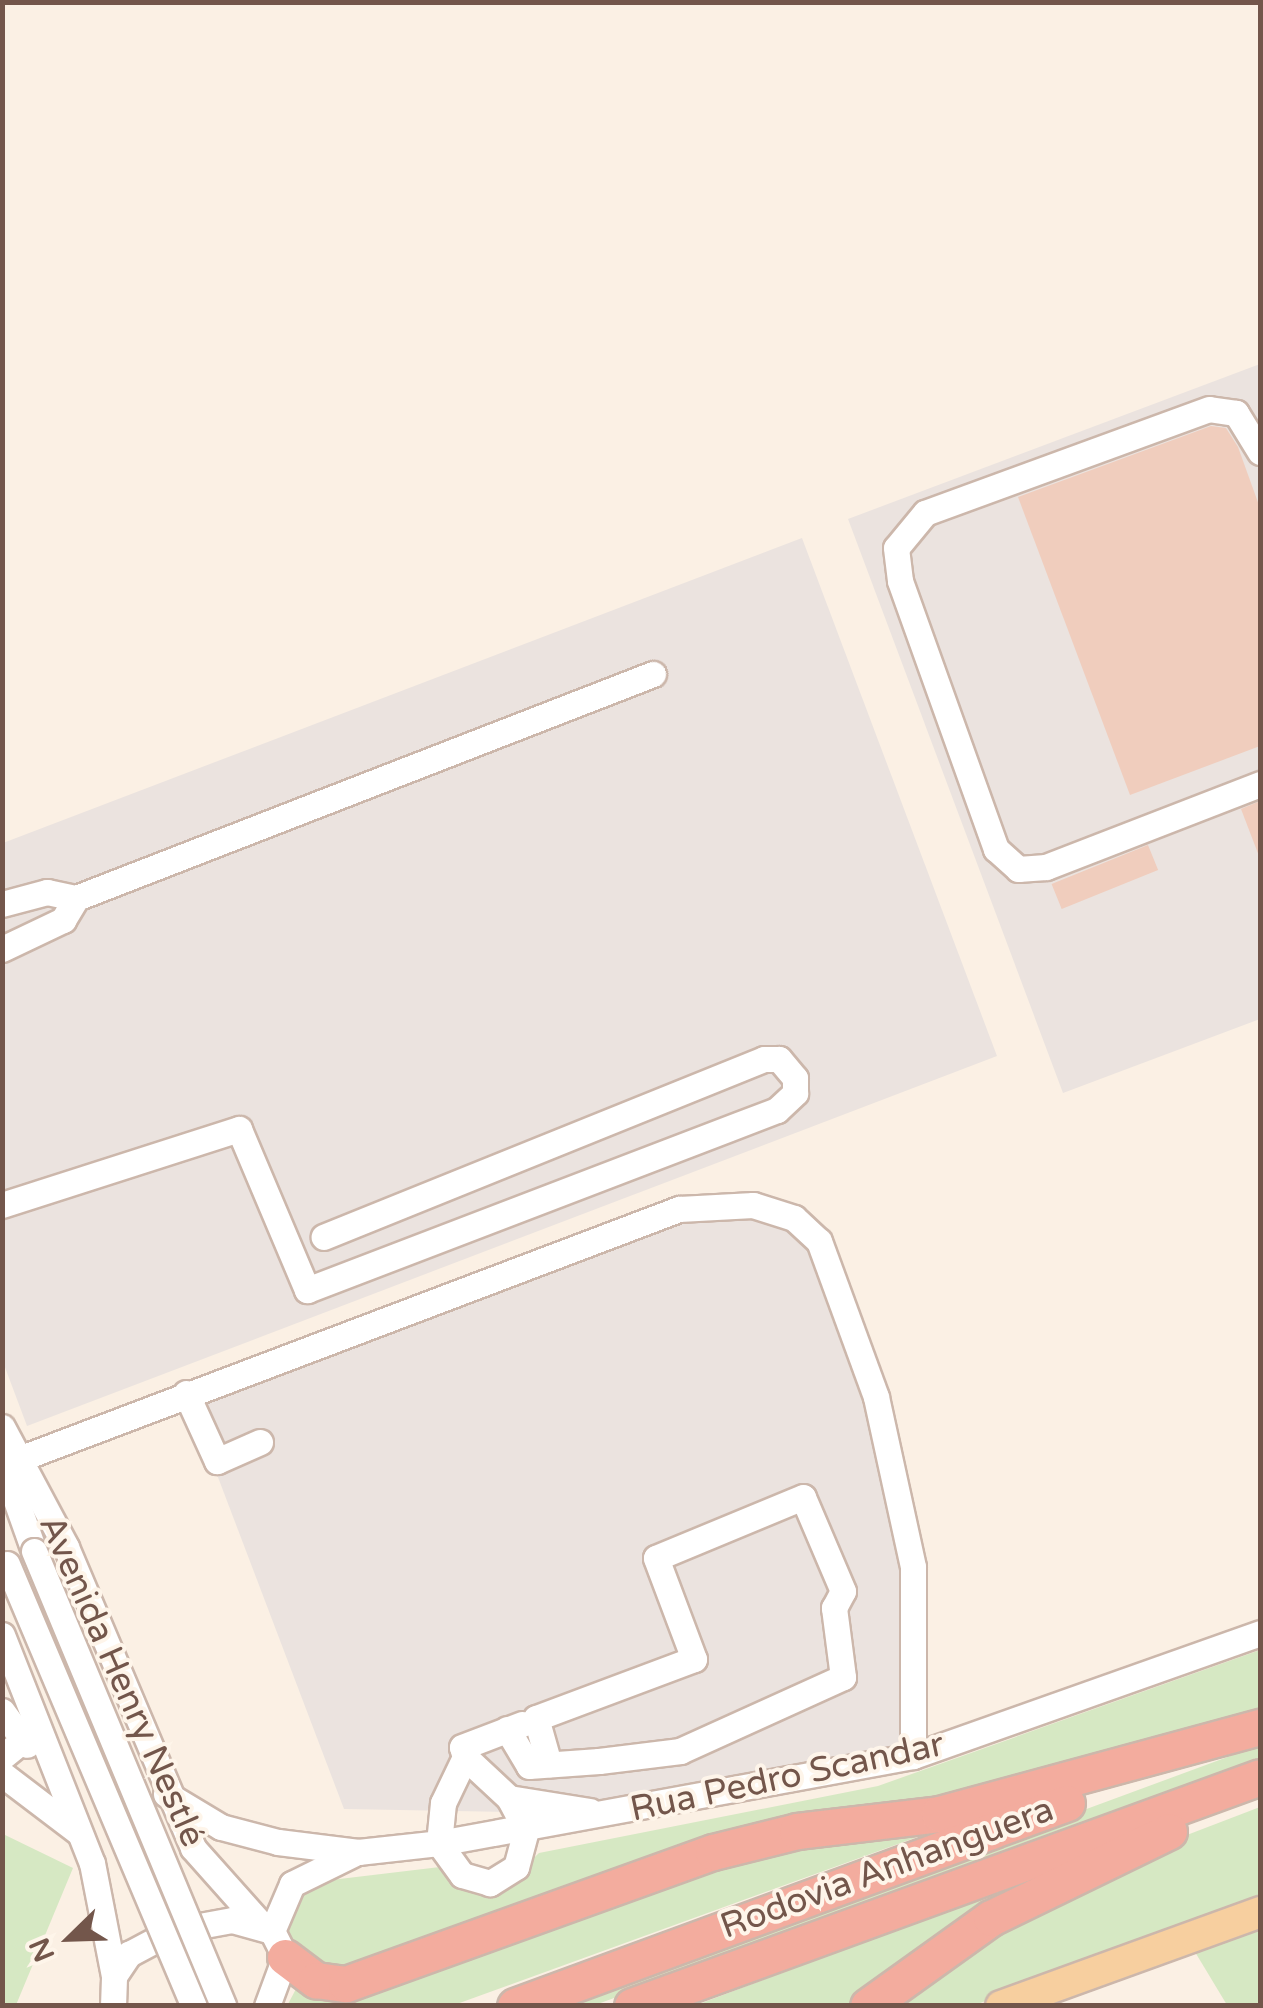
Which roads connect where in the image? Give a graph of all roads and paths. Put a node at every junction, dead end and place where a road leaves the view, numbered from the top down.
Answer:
1 (1260, 452) edge
2 (653, 674) dead end
3 (1260, 784) edge
4 (76, 898) junction
5 (2, 904) edge
6 (5, 939) edge
7 (2, 1206) edge
8 (324, 1238) dead end
9 (186, 1393) junction
10 (2, 1427) edge
11 (260, 1442) dead end
12 (11, 1460) edge
13 (5, 1558) edge
14 (1260, 1633) edge
15 (2, 1635) edge
16 (14, 1697) edge
17 (2, 1711) edge
18 (536, 1718) junction
19 (507, 1729) junction
20 (1260, 1730) edge
21 (32, 1737) junction
22 (2, 1756) edge
23 (913, 1756) junction
24 (466, 1758) junction
25 (549, 1764) junction
26 (2, 1774) edge
27 (1260, 1777) edge
28 (1260, 1788) edge
29 (166, 1794) junction
30 (510, 1798) junction
31 (443, 1804) junction
32 (615, 1814) junction
33 (526, 1830) junction
34 (81, 1834) junction
35 (440, 1843) junction
36 (398, 1849) junction
37 (358, 1852) junction
38 (1260, 1912) edge
39 (272, 1936) junction
40 (110, 1995) edge
41 (194, 2006) edge
42 (223, 2006) edge
43 (268, 2006) edge
44 (514, 2006) edge
45 (632, 2006) edge
46 (868, 2006) edge
47 (1001, 2006) edge

1 - 3 street
2 - 4 street
4 - 5 street
4 - 6 street
7 - 8 street
9 - 11 street
9 - 12 street
9 - 23 street
10 - 12 street, Avenida Henry Nestlé
12 - 29 street, Avenida Henry Nestlé
12 - 42 street, Avenida Henry Nestlé, bridge
13 - 41 street, bridge
14 - 23 street, Rua Pedro Scandar
15 - 16 street
16 - 21 street
17 - 21 street
18 - 19 street
18 - 25 street
18 - 25 street
19 - 24 street
19 - 25 street
20 - 39 highway
20 - 44 highway, Rodovia Anhanguera
21 - 22 street
21 - 34 street
23 - 32 street, Rua Pedro Scandar
24 - 30 street
24 - 31 street
26 - 34 street
27 - 45 highway, Rodovia Anhanguera
28 - 46 highway
29 - 37 street, Rua Pedro Scandar
29 - 39 street, Avenida Henry Nestlé
30 - 32 street
30 - 33 street
31 - 35 street
31 - 36 street
32 - 33 street, Rua Pedro Scandar
33 - 35 street, Rua Pedro Scandar
33 - 35 street
34 - 40 street
35 - 36 street, Rua Pedro Scandar
36 - 37 street, Rua Pedro Scandar
37 - 39 street, Rua Pedro Scandar
38 - 47 main road
39 - 40 street
39 - 43 street, Rua Pedro Scandar

